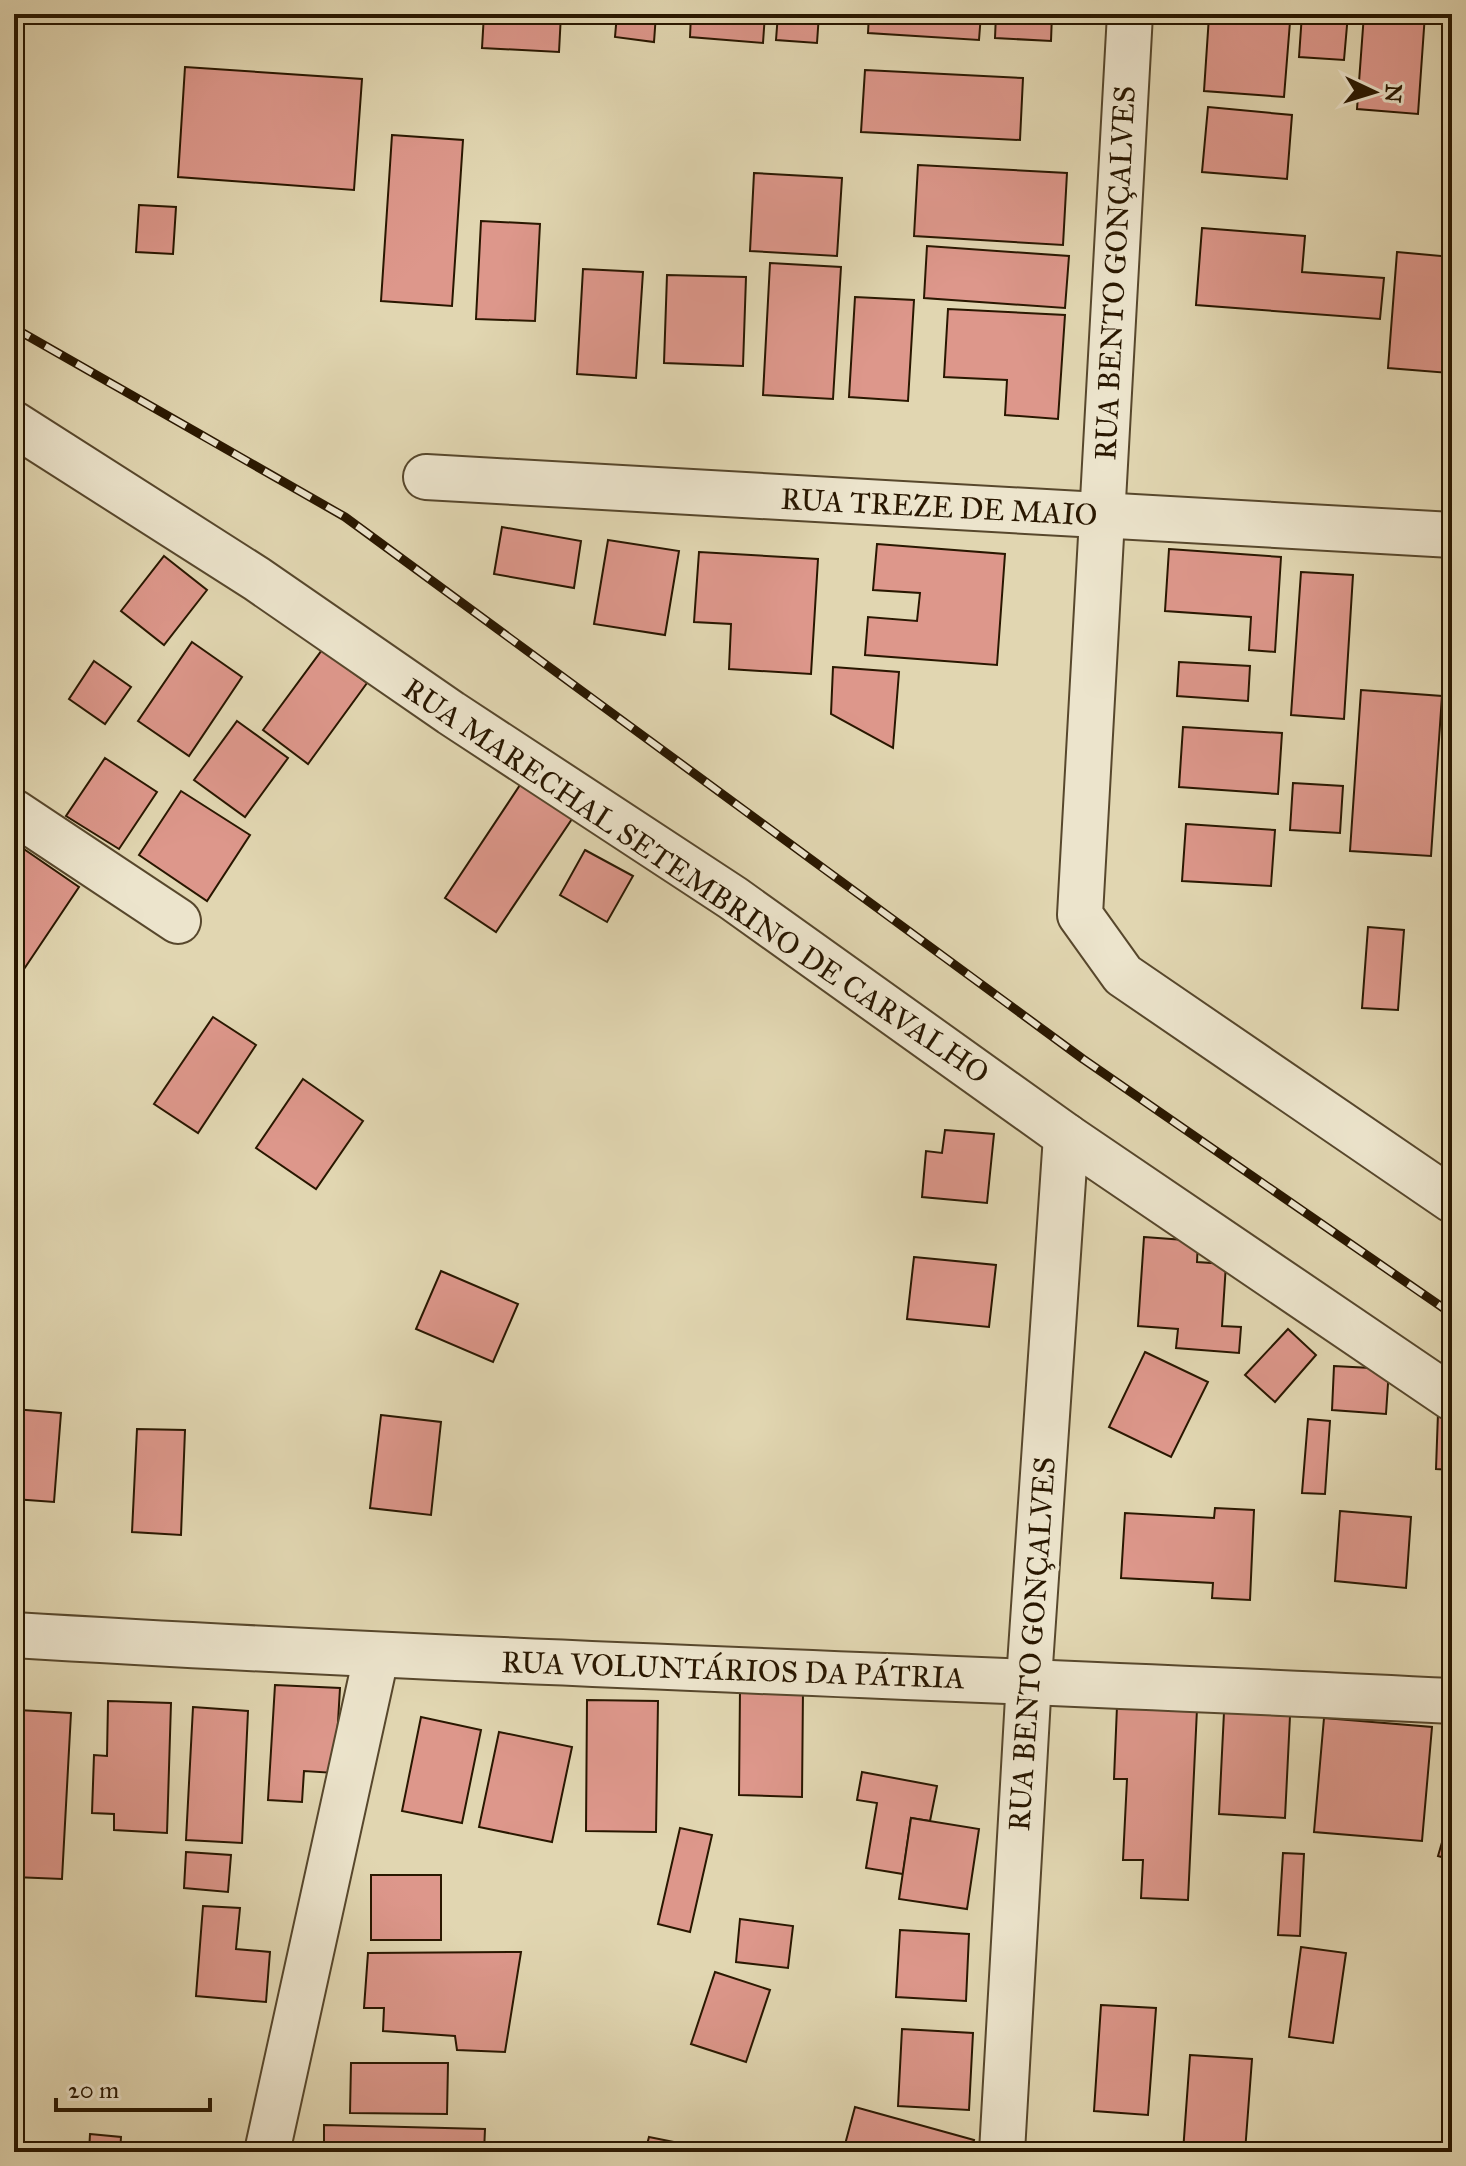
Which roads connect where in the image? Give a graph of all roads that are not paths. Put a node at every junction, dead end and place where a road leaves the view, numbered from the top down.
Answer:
1 (1130, 14) edge
2 (14, 424) edge
3 (426, 477) dead end
4 (1101, 516) junction
5 (1452, 535) edge
6 (14, 812) edge
7 (178, 921) dead end
8 (1066, 1136) junction
9 (1452, 1200) edge
10 (1452, 1398) edge
11 (14, 1635) edge
12 (376, 1657) junction
13 (1029, 1680) junction
14 (1452, 1701) edge
15 (267, 2152) edge
16 (1002, 2152) edge

1 - 4 street, RUA BENTO GONÇALVES
2 - 8 street, RUA MARECHAL SETEMBRINO DE CARVALHO
3 - 4 street, RUA TREZE DE MAIO
4 - 5 street, RUA TREZE DE MAIO
4 - 9 street, RUA BENTO GONÇALVES
6 - 7 street
8 - 10 street, RUA MARECHAL SETEMBRINO DE CARVALHO
8 - 13 street, RUA BENTO GONÇALVES
11 - 12 street, RUA VOLUNTÁRIOS DA PÁTRIA
12 - 13 street, RUA VOLUNTÁRIOS DA PÁTRIA
12 - 15 street
13 - 14 street, RUA VOLUNTÁRIOS DA PÁTRIA
13 - 16 street, RUA BENTO GONÇALVES

